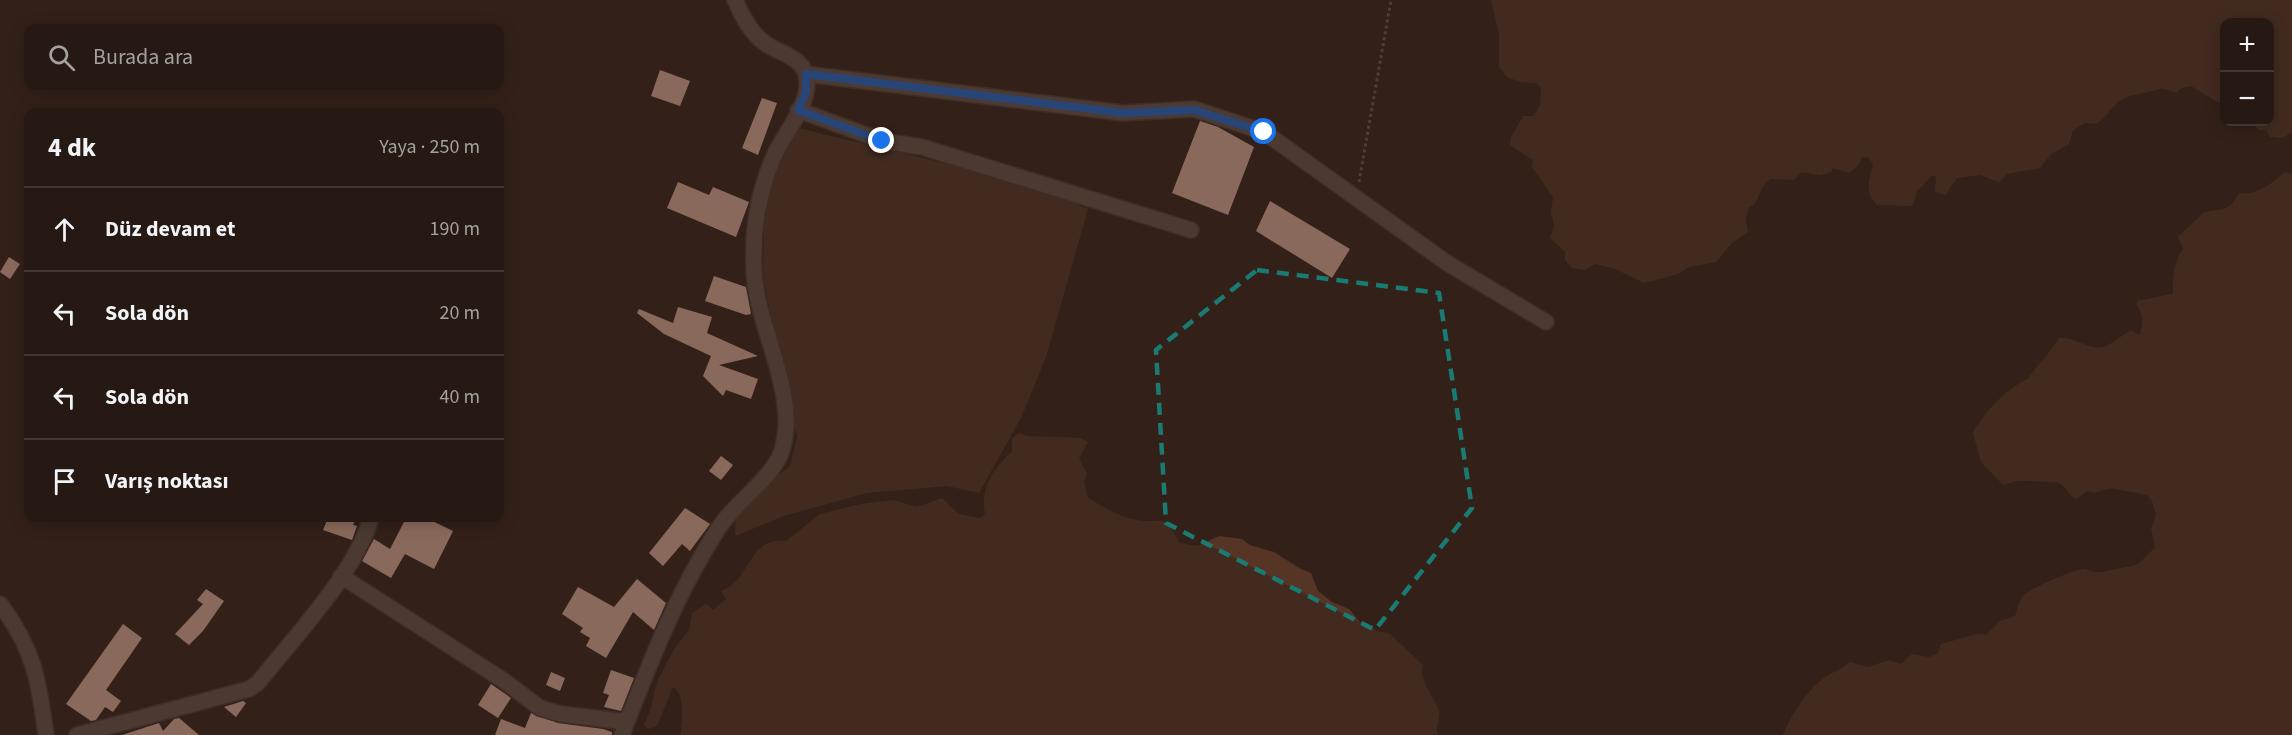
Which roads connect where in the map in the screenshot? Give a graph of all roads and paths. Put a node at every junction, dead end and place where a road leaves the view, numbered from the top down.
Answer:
1 (735, 0) edge
2 (1391, 0) edge
3 (806, 74) junction
4 (798, 110) junction
5 (1357, 198) junction
6 (1191, 230) dead end
7 (1546, 322) dead end
8 (370, 522) edge
9 (341, 576) junction
10 (0, 604) edge
11 (624, 728) edge
12 (46, 735) edge
13 (77, 735) edge

1 - 3 street
2 - 5 path
3 - 4 street
3 - 5 street
4 - 6 street
4 - 11 street
5 - 7 street
8 - 9 street
9 - 11 street
9 - 13 street
10 - 12 street

